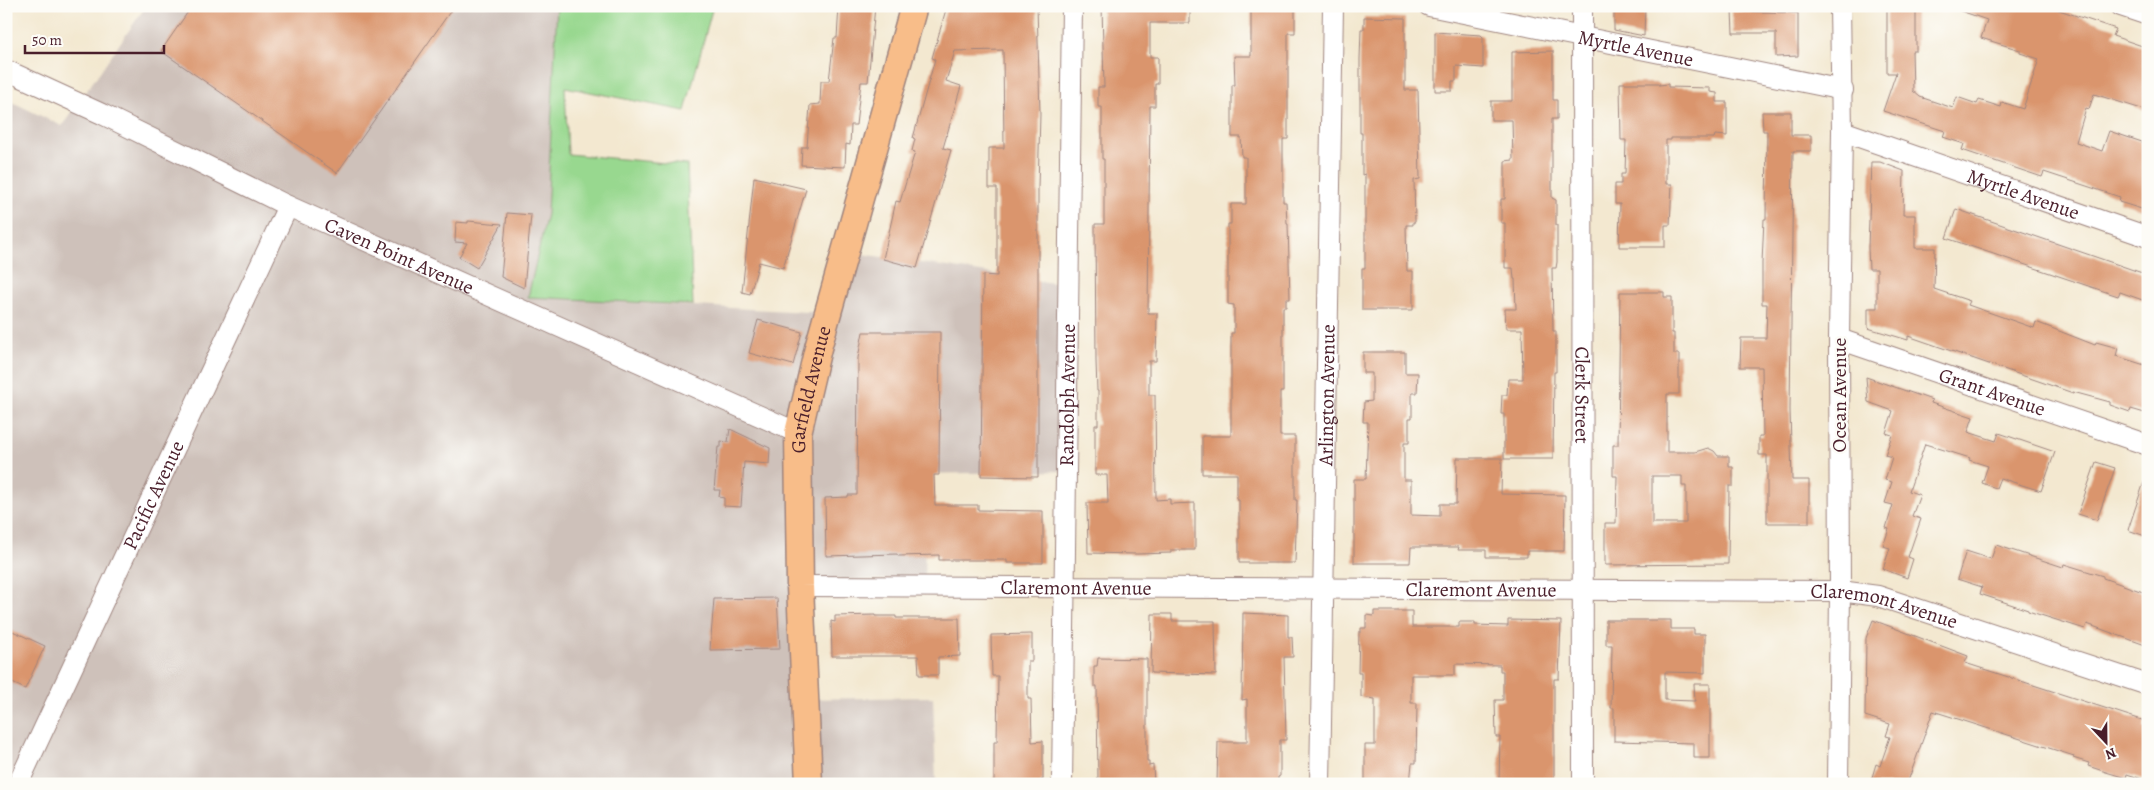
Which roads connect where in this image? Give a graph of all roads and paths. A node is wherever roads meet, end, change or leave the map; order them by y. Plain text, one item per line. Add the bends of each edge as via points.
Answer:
1 (914, 6) edge
2 (1072, 6) edge
3 (1333, 6) edge
4 (1429, 6) edge
5 (1582, 6) edge
6 (1840, 6) edge
7 (2121, 6) edge
8 (2148, 15) edge
9 (1582, 38) junction
10 (6, 70) edge
11 (1842, 90) junction
12 (1842, 131) junction
13 (288, 206) junction
14 (2148, 237) edge
15 (1839, 339) junction
16 (798, 433) junction
17 (2148, 445) edge
18 (800, 586) junction
19 (1323, 587) junction
20 (1063, 588) junction
21 (1584, 589) junction
22 (1840, 591) junction
23 (2148, 685) edge
24 (18, 784) edge
25 (809, 784) edge
26 (1062, 784) edge
27 (1320, 784) edge
28 (1583, 784) edge
29 (1838, 784) edge

1 - 16 main road, Garfield Avenue via 818,348
2 - 20 street, Randolph Avenue
3 - 19 street, Arlington Avenue
4 - 9 street, Myrtle Avenue
5 - 9 street, Clerk Street
6 - 11 street, Ocean Avenue
7 - 8 street
9 - 11 street, Myrtle Avenue
9 - 21 street, Clerk Street
10 - 13 street, Caven Point Avenue
11 - 12 street, Ocean Avenue
12 - 14 street, Myrtle Avenue
12 - 15 street, Ocean Avenue
13 - 16 street, Caven Point Avenue
13 - 24 street, Pacific Avenue
15 - 17 street, Grant Avenue
15 - 22 street, Ocean Avenue
16 - 18 main road, Garfield Avenue
18 - 20 street, Claremont Avenue
18 - 25 main road, Garfield Avenue
19 - 20 street, Claremont Avenue
19 - 21 street, Claremont Avenue
19 - 27 street, Arlington Avenue
20 - 26 street, Randolph Avenue
21 - 22 street, Claremont Avenue
21 - 28 street, Clerk Street
22 - 23 street, Claremont Avenue via 1878,596
22 - 29 street, Ocean Avenue

